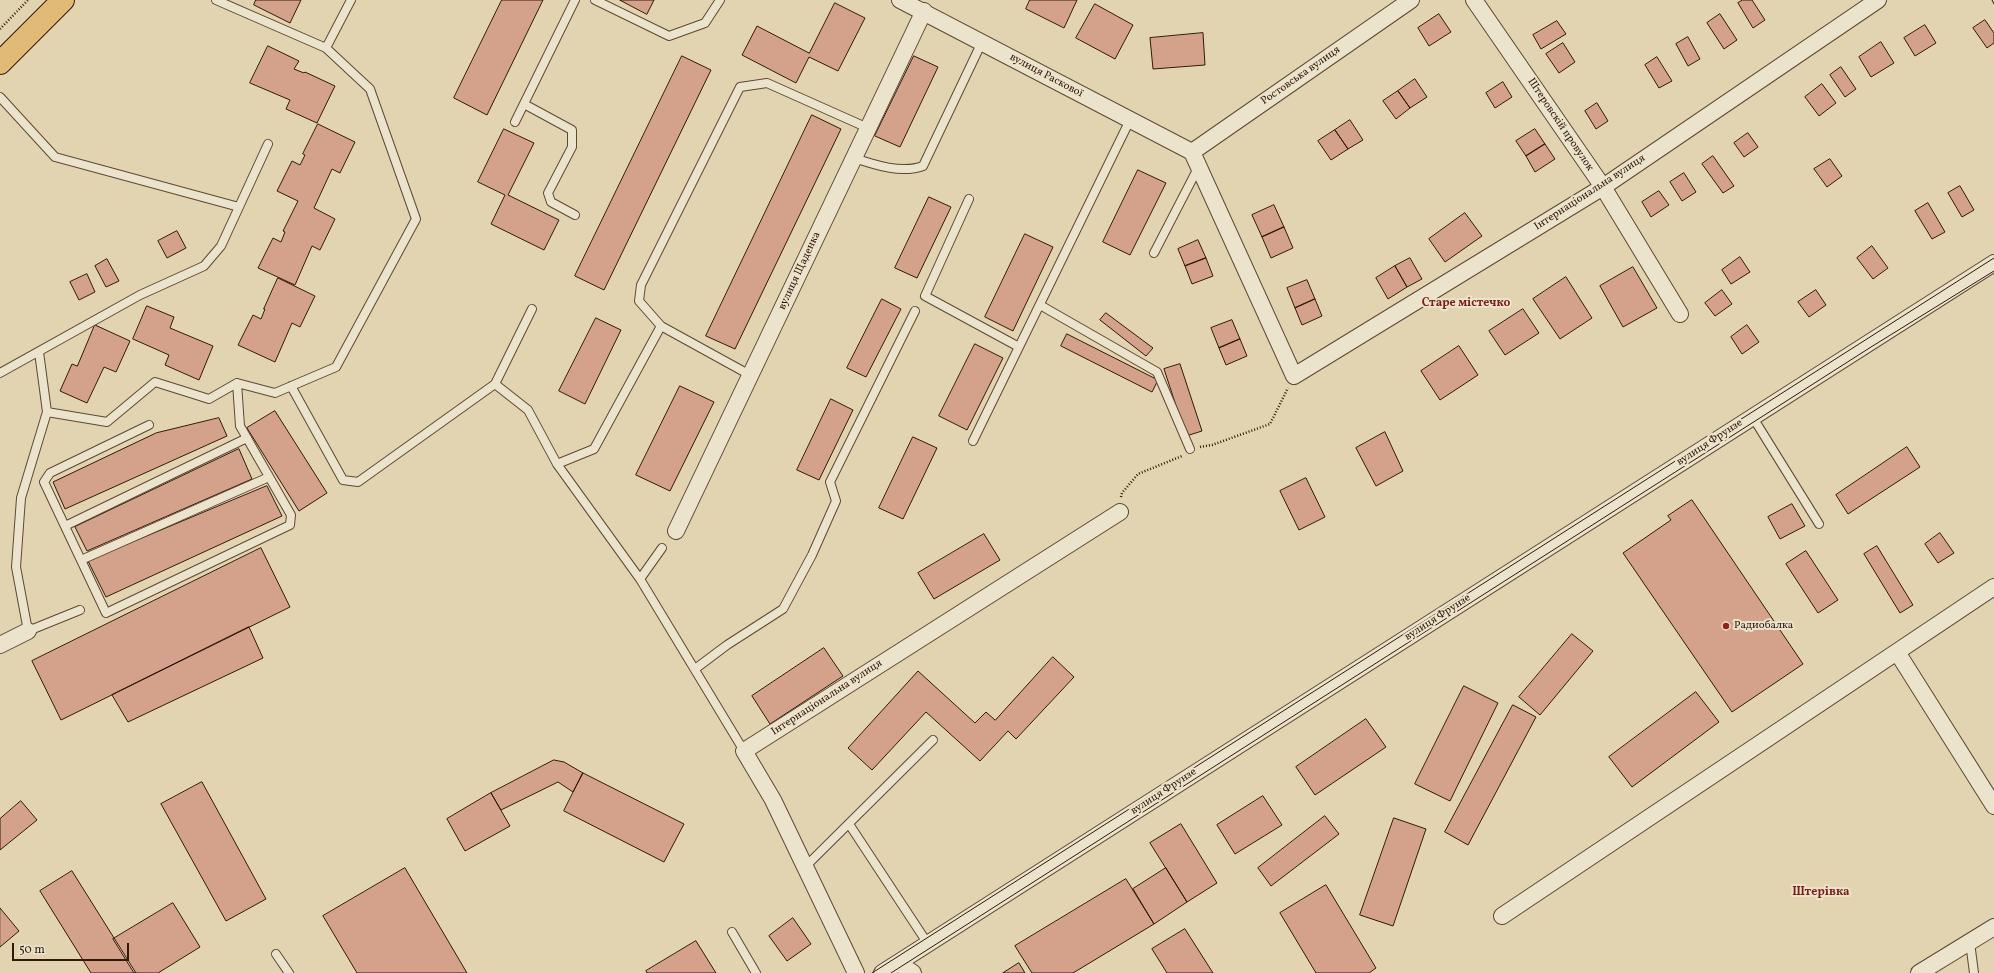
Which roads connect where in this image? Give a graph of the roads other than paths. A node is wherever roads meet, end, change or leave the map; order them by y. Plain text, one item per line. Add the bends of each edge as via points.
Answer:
1 (63, 0) edge
2 (216, 0) edge
3 (351, 0) edge
4 (575, 0) edge
5 (594, 0) edge
6 (720, 0) edge
7 (900, 0) edge
8 (1411, 0) edge
9 (1474, 0) edge
10 (1878, 0) edge
11 (924, 11) junction
12 (982, 42) junction
13 (326, 48) junction
14 (0, 63) edge
15 (0, 97) edge
16 (524, 104) junction
17 (1130, 120) junction
18 (515, 122) dead end
19 (868, 128) junction
20 (268, 144) dead end
21 (854, 158) junction
22 (1195, 160) junction
23 (1603, 187) junction
24 (969, 199) dead end
25 (239, 207) junction
26 (575, 215) dead end
27 (1154, 253) dead end
28 (1994, 263) edge
29 (1040, 305) junction
30 (532, 309) dead end
31 (915, 311) dead end
32 (1680, 314) dead end
33 (661, 326) junction
34 (1019, 347) junction
35 (39, 352) junction
36 (0, 373) edge
37 (750, 375) junction
38 (237, 383) junction
39 (495, 384) junction
40 (291, 386) junction
41 (47, 412) junction
42 (1752, 416) junction
43 (149, 425) dead end
44 (247, 438) junction
45 (973, 441) dead end
46 (1190, 449) road end
47 (557, 464) junction
48 (269, 476) junction
49 (1120, 512) road end
50 (1819, 524) dead end
51 (65, 526) junction
52 (676, 531) dead end
53 (662, 548) dead end
54 (81, 560) junction
55 (640, 579) junction
56 (1994, 588) edge
57 (80, 610) dead end
58 (28, 631) junction
59 (0, 645) edge
60 (1897, 652) junction
61 (695, 669) junction
62 (933, 740) dead end
63 (744, 751) junction
64 (1994, 806) edge
65 (849, 824) junction
66 (805, 867) junction
67 (1502, 916) dead end
68 (1994, 927) edge
69 (732, 932) dead end
70 (1970, 942) junction
71 (928, 944) junction
72 (276, 954) dead end
73 (898, 963) junction
74 (289, 973) edge
75 (756, 973) edge
76 (856, 973) edge
77 (882, 973) edge
78 (912, 973) edge
79 (1919, 973) edge
80 (1974, 973) edge

1 - 14 main road
2 - 13 lane
3 - 13 lane
4 - 16 lane
5 - 6 lane via 669,36 705,23
7 - 11 street, вулиця Раскової
8 - 22 street, Ростовська вулиця
9 - 23 street, Штеровскій провулок
10 - 23 street, Інтернаціональна вулиця
11 - 12 street, вулиця Раскової
11 - 19 street, вулиця Щаденка
12 - 17 street, вулиця Раскової
12 - 21 lane via 922,166 912,170 873,164
13 - 40 lane via 370,89 416,219 336,367
15 - 25 lane via 55,157
16 - 18 lane
16 - 26 lane via 572,130 572,147 548,194 551,202
17 - 22 street, вулиця Раскової
17 - 29 lane
19 - 21 street, вулиця Щаденка
19 - 33 lane via 767,83 740,87 641,285 639,301
20 - 25 lane
21 - 37 street, вулиця Щаденка
22 - 23 street, Інтернаціональна вулиця via 1294,376
22 - 27 lane
23 - 32 street, Штеровскій провулок
24 - 34 lane via 925,296
25 - 35 lane via 222,246 204,266 140,295
28 - 42 street, вулиця Фрунзе
29 - 34 lane
29 - 46 lane via 1157,372
30 - 39 lane
31 - 61 lane via 830,482 836,501 812,555 783,609
33 - 37 lane
33 - 47 lane via 594,449
34 - 45 lane
35 - 36 lane
35 - 41 lane
37 - 52 street, вулиця Щаденка
38 - 40 lane via 275,393
38 - 41 lane via 209,399 155,382 107,422
38 - 44 lane via 240,426
39 - 40 lane via 358,482 343,480
39 - 47 lane via 528,410
41 - 58 lane via 21,498 16,567
42 - 50 lane
42 - 71 street, вулиця Фрунзе
43 - 51 lane via 50,473 44,482
44 - 48 lane
44 - 51 lane
47 - 55 lane
48 - 54 lane
48 - 54 lane via 291,514 290,525 106,613
49 - 63 street, Інтернаціональна вулиця
51 - 54 lane
53 - 55 lane
55 - 61 lane
56 - 60 street
57 - 58 lane
58 - 59 street
60 - 64 street
60 - 67 street
61 - 63 lane
62 - 65 lane
63 - 66 street via 773,800
65 - 66 lane
65 - 71 lane
66 - 76 street
68 - 70 street
69 - 75 lane
70 - 79 street
70 - 80 lane
71 - 73 street, вулиця Фрунзе
72 - 74 lane
73 - 77 street, вулиця Фрунзе
73 - 78 street

